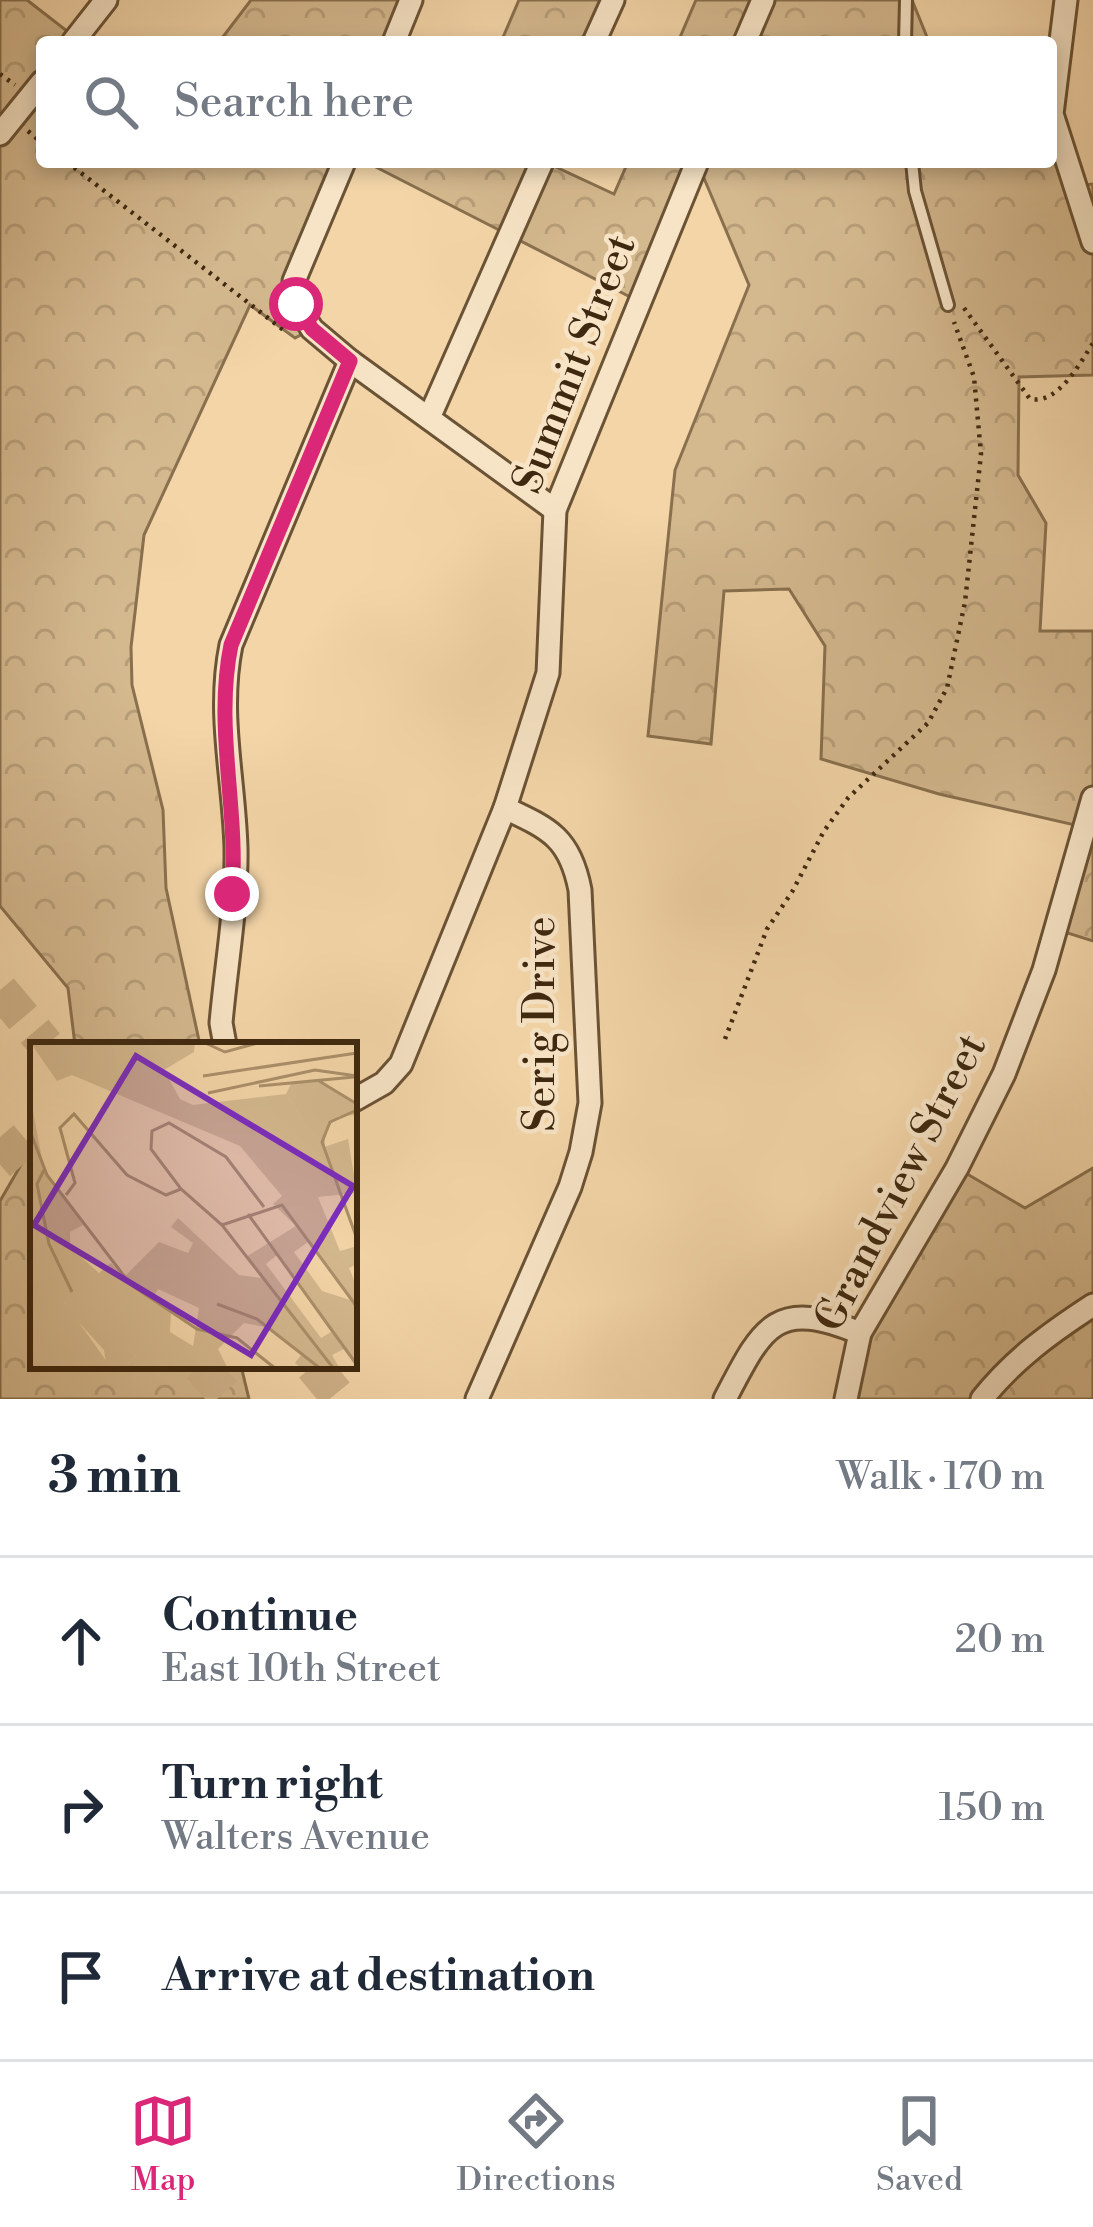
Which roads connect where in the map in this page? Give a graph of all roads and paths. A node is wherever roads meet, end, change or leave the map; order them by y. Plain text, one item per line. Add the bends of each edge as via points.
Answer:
1 (106, 0) edge
2 (411, 0) edge
3 (613, 0) edge
4 (763, 0) edge
5 (906, 0) edge
6 (1066, 0) edge
7 (78, 36) edge
8 (396, 36) edge
9 (597, 36) edge
10 (748, 36) edge
11 (904, 36) edge
12 (1057, 73) edge
13 (36, 89) edge
14 (1057, 130) edge
15 (0, 134) edge
16 (75, 168) edge
17 (341, 168) edge
18 (539, 168) edge
19 (695, 168) edge
20 (913, 168) edge
21 (1093, 242) edge
22 (943, 288) junction
23 (948, 305) joint
24 (312, 329) junction
25 (1093, 343) edge
26 (350, 361) junction
27 (429, 418) junction
28 (556, 510) junction
29 (1093, 798) edge
30 (505, 808) junction
31 (725, 1039) dead end
32 (224, 1042) edge
33 (357, 1098) edge
34 (1093, 1305) edge
35 (860, 1333) junction
36 (477, 1399) edge
37 (725, 1399) edge
38 (846, 1399) edge
39 (982, 1399) edge

1 - 7 street
2 - 8 street
3 - 9 street
4 - 10 street
5 - 11 lane
6 - 12 street
13 - 15 street
14 - 21 street
16 - 24 path via 295,338
17 - 24 street via 294,281 296,304
18 - 27 street
19 - 28 street, Summit Street
20 - 22 lane
22 - 23 lane
22 - 25 path via 973,316 1030,399 1053,395
23 - 31 path via 974,377 981,454 947,688 928,723 824,831 767,928
24 - 26 street
26 - 27 street
26 - 32 street via 231,645 223,682 236,850
27 - 28 street
28 - 30 street, Summit Street via 548,673
29 - 35 street, Grandview Street via 1044,970 1004,1073
30 - 33 street, Summit Street via 401,1064
30 - 36 street, Serig Drive via 544,827 574,860 590,1102 570,1187
34 - 39 street via 1033,1344
35 - 37 street via 802,1316 776,1324 755,1342
35 - 38 street, Grandview Street

